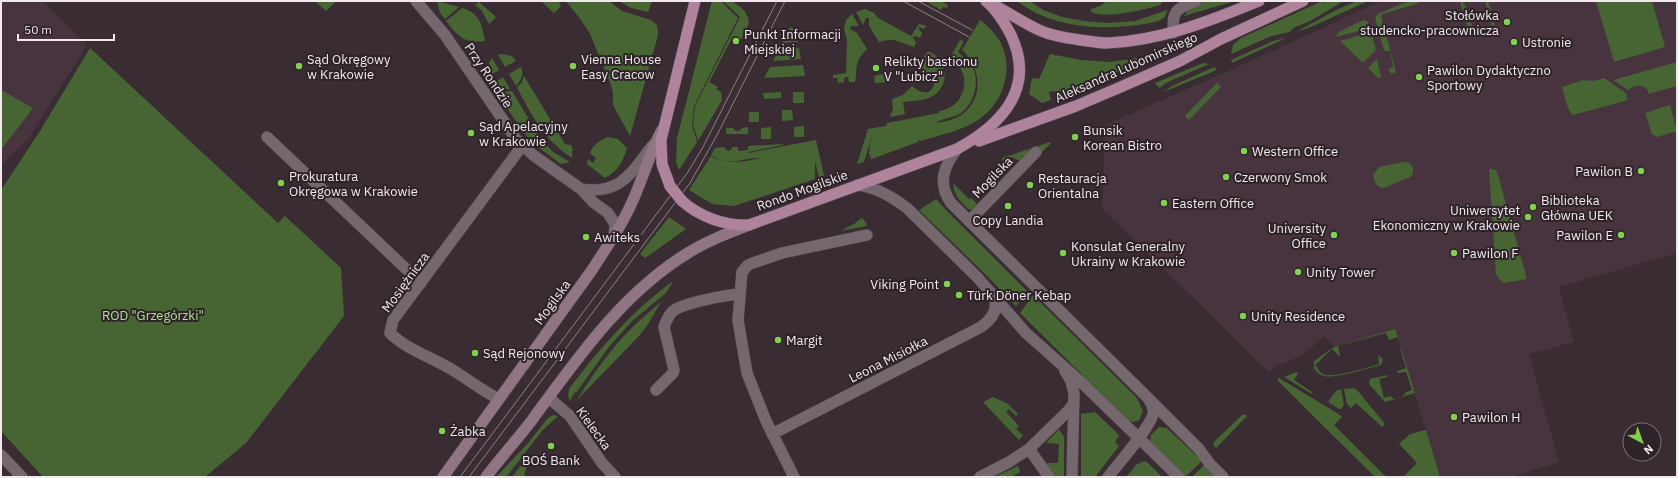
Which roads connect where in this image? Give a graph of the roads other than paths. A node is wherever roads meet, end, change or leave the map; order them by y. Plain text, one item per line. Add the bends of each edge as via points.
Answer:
1 (416, 1) edge
2 (695, 1) edge
3 (1196, 1) edge
4 (1259, 1) edge
5 (1303, 1) edge
6 (987, 2) edge
7 (1178, 4) edge
8 (1173, 33) junction
9 (662, 130) junction
10 (267, 137) dead end
11 (655, 143) junction
12 (522, 146) junction
13 (957, 149) junction
14 (1036, 152) dead end
15 (857, 185) junction
16 (581, 189) junction
17 (969, 221) junction
18 (749, 224) junction
19 (867, 235) dead end
20 (614, 237) junction
21 (421, 283) junction
22 (740, 294) junction
23 (992, 294) junction
24 (1059, 362) junction
25 (656, 390) dead end
26 (1145, 395) junction
27 (549, 398) junction
28 (499, 399) junction
29 (1074, 403) junction
30 (772, 434) junction
31 (1139, 438) junction
32 (1029, 449) junction
33 (1, 455) edge
34 (22, 477) edge
35 (443, 477) edge
36 (486, 477) edge
37 (615, 477) edge
38 (794, 477) edge
39 (980, 477) edge
40 (1049, 477) edge
41 (1072, 477) edge
42 (1108, 477) edge
43 (1179, 477) edge
44 (1223, 477) edge

1 - 12 street, Przy Rondzie via 442,30 506,127
2 - 9 main road, Rondo Mogilskie
3 - 7 street, Aleksandra Lubomirskiego
4 - 8 main road, Aleksandra Lubomirskiego
5 - 13 main road, Aleksandra Lubomirskiego via 1123,86 1076,106
6 - 8 main road, Aleksandra Lubomirskiego via 1039,30 1064,38 1106,43
6 - 13 main road, Rondo Mogilskie via 1004,23 1014,44 1019,67 1018,82 1010,104 996,123 979,137
7 - 8 street, Aleksandra Lubomirskiego via 1173,16
9 - 11 main road, Mogilska
9 - 18 main road, Rondo Mogilskie, bridge via 661,158 665,175 682,201 696,212 710,218 726,223
10 - 21 street
11 - 16 street via 618,185 597,191
11 - 20 main road, Mogilska via 636,193
12 - 16 street, Przy Rondzie
12 - 21 street, Mosiężnicza
13 - 15 main road, Rondo Mogilskie
13 - 17 street via 944,171 943,183 951,203
14 - 17 street, Mogilska
15 - 18 main road, Rondo Mogilskie
15 - 23 street via 887,195 901,204
16 - 20 street, Przy Rondzie via 612,218 615,224
17 - 26 street
18 - 27 main road via 688,252 648,282 615,314
19 - 22 street via 782,253 748,265 742,272
20 - 28 main road, Mogilska
21 - 28 street, Mosiężnicza via 393,320 390,332 396,339
22 - 25 street via 722,296 672,312 664,327 674,370
22 - 30 street via 738,320 745,365
23 - 24 street via 1026,333
23 - 30 street, Leona Misiołka via 996,300 995,311 981,327
24 - 29 street via 1071,381
24 - 31 street
26 - 31 street via 1153,406 1153,413
26 - 44 street
27 - 36 main road
27 - 37 street, Kielecka via 569,415 602,463
28 - 35 main road, Mogilska
29 - 32 street
29 - 41 street
30 - 38 street
31 - 42 street
31 - 43 street
32 - 39 street
32 - 40 street
33 - 34 street

